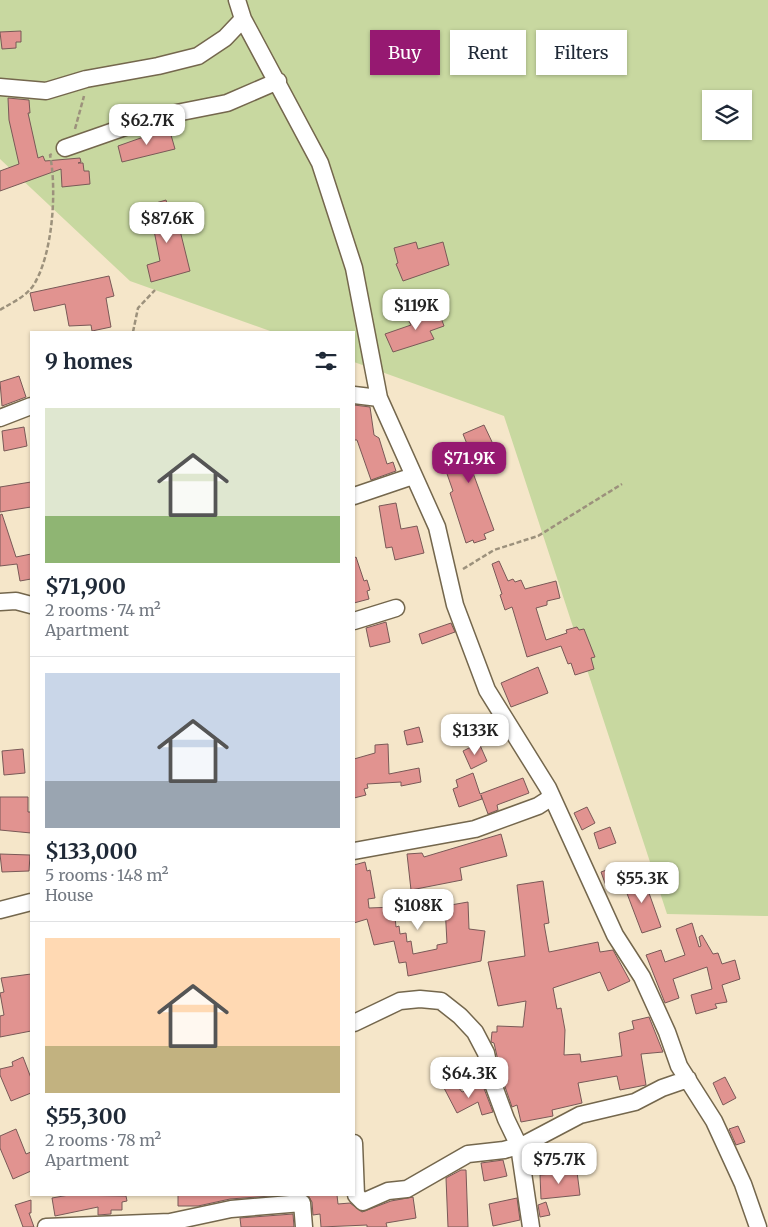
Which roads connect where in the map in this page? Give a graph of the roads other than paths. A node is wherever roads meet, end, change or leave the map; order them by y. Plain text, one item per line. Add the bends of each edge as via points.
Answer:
1 (237, 0) edge
2 (243, 19) junction
3 (278, 81) junction
4 (0, 87) edge
5 (65, 148) road end
6 (355, 396) edge
7 (379, 398) junction
8 (30, 406) edge
9 (0, 418) edge
10 (413, 476) junction
11 (355, 496) edge
12 (0, 602) edge
13 (30, 605) edge
14 (396, 608) dead end
15 (355, 621) edge
16 (552, 797) junction
17 (355, 851) edge
18 (30, 902) edge
19 (0, 910) edge
20 (355, 1023) edge
21 (688, 1079) junction
22 (519, 1146) junction
23 (355, 1169) edge
24 (170, 1224) edge
25 (46, 1227) edge
26 (304, 1227) edge
27 (531, 1227) edge
28 (758, 1227) edge

1 - 2 street
2 - 3 street
2 - 4 street via 225,38 198,56 86,79 46,91
3 - 5 street via 227,102 150,118
3 - 7 street via 320,163 333,199 354,268
6 - 7 street
7 - 10 street
8 - 9 street
10 - 11 street
10 - 16 street via 437,527 455,605 487,690
12 - 13 street
14 - 15 street
16 - 17 street via 538,806 475,829
16 - 21 street via 616,935 642,977 679,1066
18 - 19 street
20 - 22 street via 400,1002 420,999 441,1001 475,1032 486,1053 492,1081
21 - 22 street via 636,1102 580,1115
21 - 28 street via 714,1121 743,1184
22 - 23 street via 468,1154 407,1189 388,1191 363,1202 356,1195
22 - 27 street
24 - 25 street
24 - 26 street via 230,1209 302,1203

